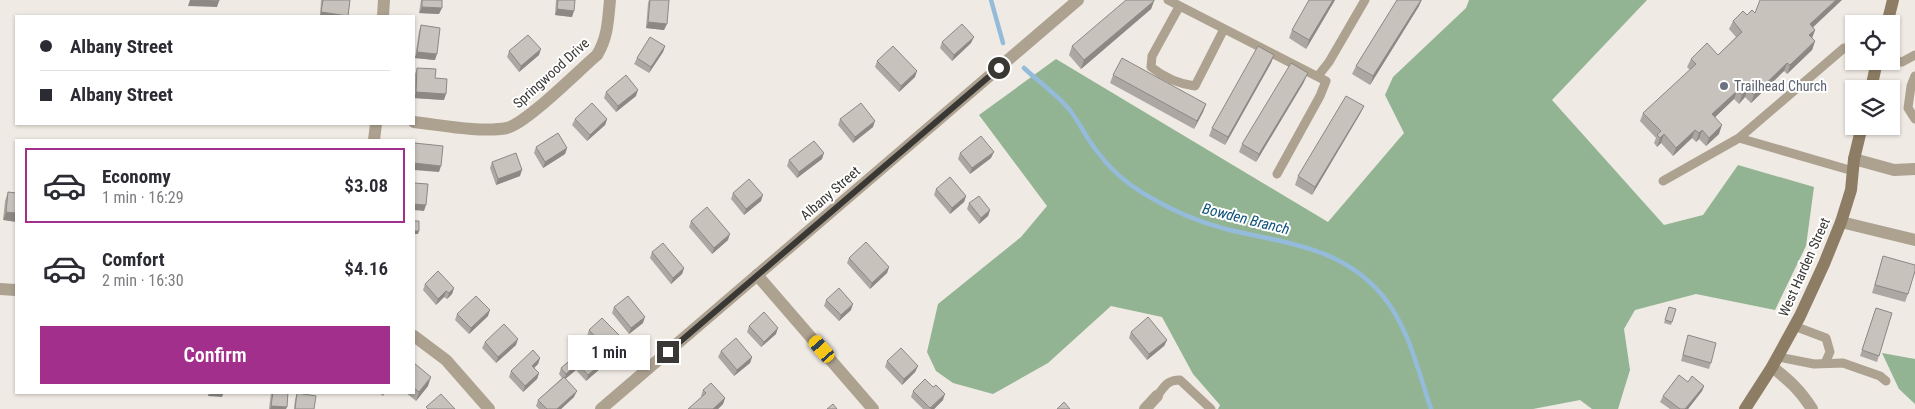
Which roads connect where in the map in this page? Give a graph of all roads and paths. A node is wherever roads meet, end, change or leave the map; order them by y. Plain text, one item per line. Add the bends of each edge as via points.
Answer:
1 (384, 0) edge
2 (610, 0) edge
3 (1078, 0) edge
4 (1168, 0) edge
5 (1365, 0) edge
6 (1893, 0) edge
7 (1179, 7) junction
8 (383, 15) edge
9 (1889, 15) edge
10 (1224, 29) junction
11 (1844, 48) dead end
12 (1915, 55) edge
13 (1900, 62) edge
14 (1318, 76) junction
15 (1915, 76) edge
16 (1915, 119) edge
17 (415, 122) edge
18 (376, 125) edge
19 (1860, 135) edge
20 (1740, 138) junction
21 (374, 139) edge
22 (1853, 165) junction
23 (1915, 169) edge
24 (1277, 174) dead end
25 (1663, 181) dead end
26 (1842, 222) junction
27 (1915, 240) edge
28 (757, 275) junction
29 (0, 289) edge
30 (15, 290) edge
31 (1794, 326) junction
32 (415, 337) edge
33 (1775, 362) junction
34 (1825, 363) junction
35 (1886, 381) dead end
36 (1157, 396) joint
37 (489, 409) edge
38 (601, 409) edge
39 (873, 409) edge
40 (1145, 409) edge
41 (1211, 409) edge
42 (1745, 409) edge
43 (1812, 409) edge

1 - 8 street
2 - 17 street, Springwood Drive via 607,32 597,55 526,118 508,128 486,130
3 - 28 street, Albany Street
4 - 7 lane
5 - 14 lane via 1330,62
6 - 9 main road
7 - 10 lane
7 - 10 lane via 1152,56 1151,67 1163,76 1195,86
10 - 14 lane
11 - 20 lane
12 - 13 lane
14 - 24 lane via 1326,81 1324,89
15 - 16 lane via 1908,108
18 - 21 street
19 - 22 main road, West Harden Street
20 - 22 lane
20 - 25 lane
22 - 23 street
22 - 26 main road, West Harden Street via 1851,190
26 - 27 street
26 - 31 main road, West Harden Street
28 - 38 street, Albany Street
28 - 39 street
29 - 30 street
31 - 33 main road, West Harden Street
31 - 34 lane via 1826,338 1830,352
32 - 37 street via 446,360
33 - 34 lane
33 - 42 main road, West Harden Street
33 - 43 street
34 - 35 lane via 1843,363
36 - 40 street
36 - 41 lane via 1172,380 1180,380

